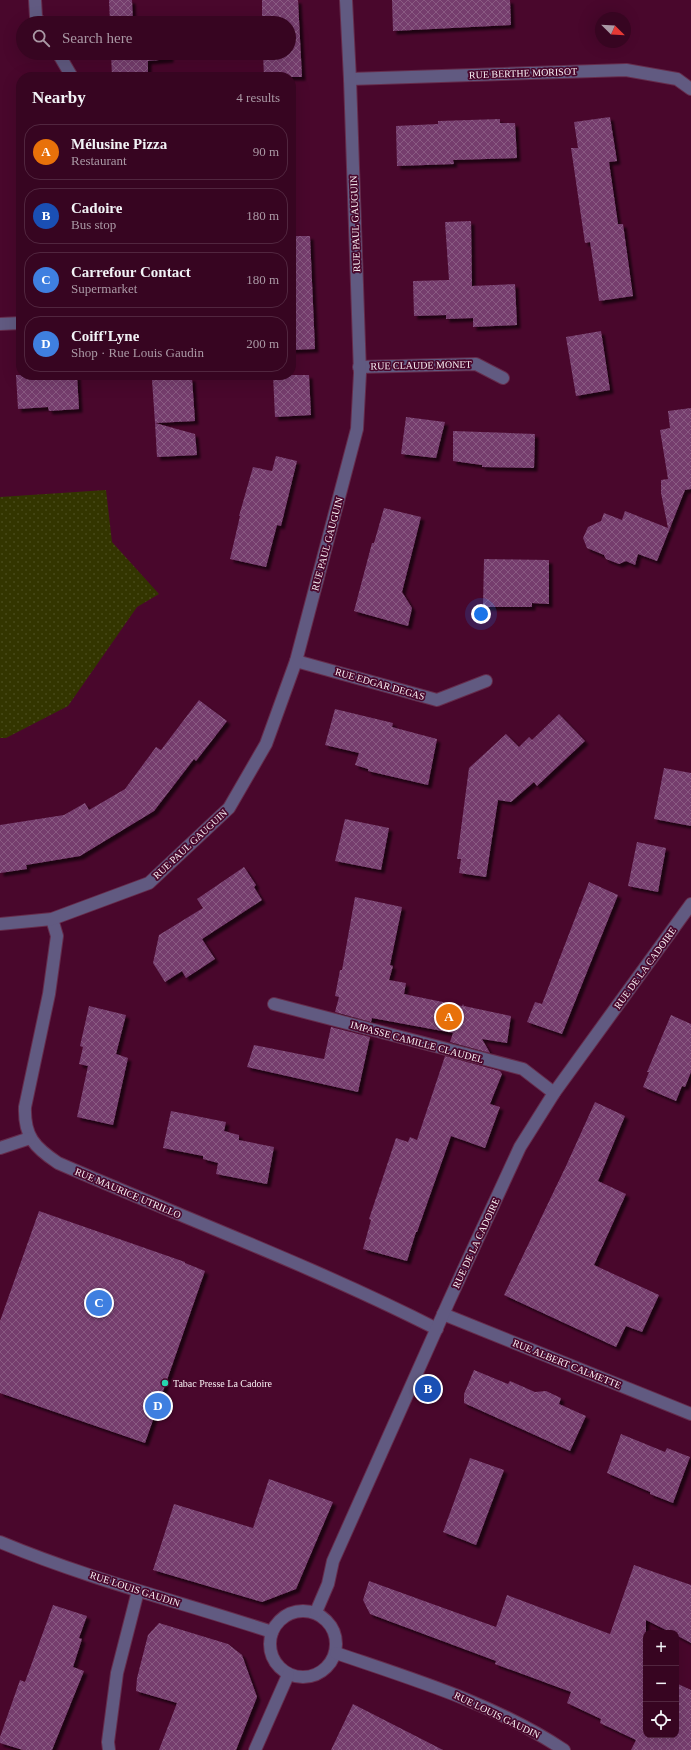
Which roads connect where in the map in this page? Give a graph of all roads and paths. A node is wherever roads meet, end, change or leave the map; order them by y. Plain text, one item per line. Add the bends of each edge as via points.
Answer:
1 (35, 0) edge
2 (346, 0) edge
3 (36, 16) edge
4 (62, 60) edge
5 (69, 72) edge
6 (350, 79) junction
7 (691, 89) edge
8 (16, 323) edge
9 (0, 324) edge
10 (359, 367) junction
11 (504, 378) dead end
12 (296, 661) junction
13 (486, 681) dead end
14 (691, 904) edge
15 (52, 919) junction
16 (0, 924) edge
17 (274, 1004) dead end
18 (554, 1093) junction
19 (30, 1138) junction
20 (0, 1148) edge
21 (443, 1314) junction
22 (437, 1329) junction
23 (691, 1414) edge
24 (0, 1542) edge
25 (138, 1591) junction
26 (316, 1612) junction
27 (272, 1632) junction
28 (336, 1654) junction
29 (288, 1675) junction
30 (109, 1750) edge
31 (255, 1750) edge
32 (564, 1750) edge

1 - 3 street
2 - 6 street, RUE PAUL GAUGUIN
4 - 5 street
6 - 7 street, RUE BERTHE MORISOT via 626,70 677,80
6 - 10 street, RUE PAUL GAUGUIN
8 - 9 street
10 - 11 street, RUE CLAUDE MONET via 476,364
10 - 12 street, RUE PAUL GAUGUIN via 357,429
12 - 13 street, RUE EDGAR DEGAS via 437,700
12 - 15 street, RUE PAUL GAUGUIN via 266,744 229,808 148,883
14 - 18 street, RUE DE LA CADOIRE
15 - 16 street, RUE PAUL GAUGUIN
15 - 19 street, RUE MAURICE UTRILLO via 57,936 50,987 25,1107 25,1122
17 - 18 street, IMPASSE CAMILLE CLAUDEL via 523,1070
18 - 21 street, RUE DE LA CADOIRE via 520,1147
19 - 20 street
19 - 22 street, RUE MAURICE UTRILLO via 40,1152 58,1163 404,1312
21 - 22 street, RUE DE LA CADOIRE
21 - 23 street, RUE ALBERT CALMETTE
22 - 26 street, RUE DE LA CADOIRE via 333,1561 328,1584
24 - 25 street, RUE LOUIS GAUDIN
25 - 27 street, RUE LOUIS GAUDIN
25 - 30 street via 117,1673
26 - 27 street via 298,1611 282,1618
26 - 28 street via 329,1622 337,1637
27 - 29 street via 272,1654 276,1664
28 - 29 street via 326,1670 308,1678
28 - 32 street, RUE LOUIS GAUDIN via 464,1698
29 - 31 street

